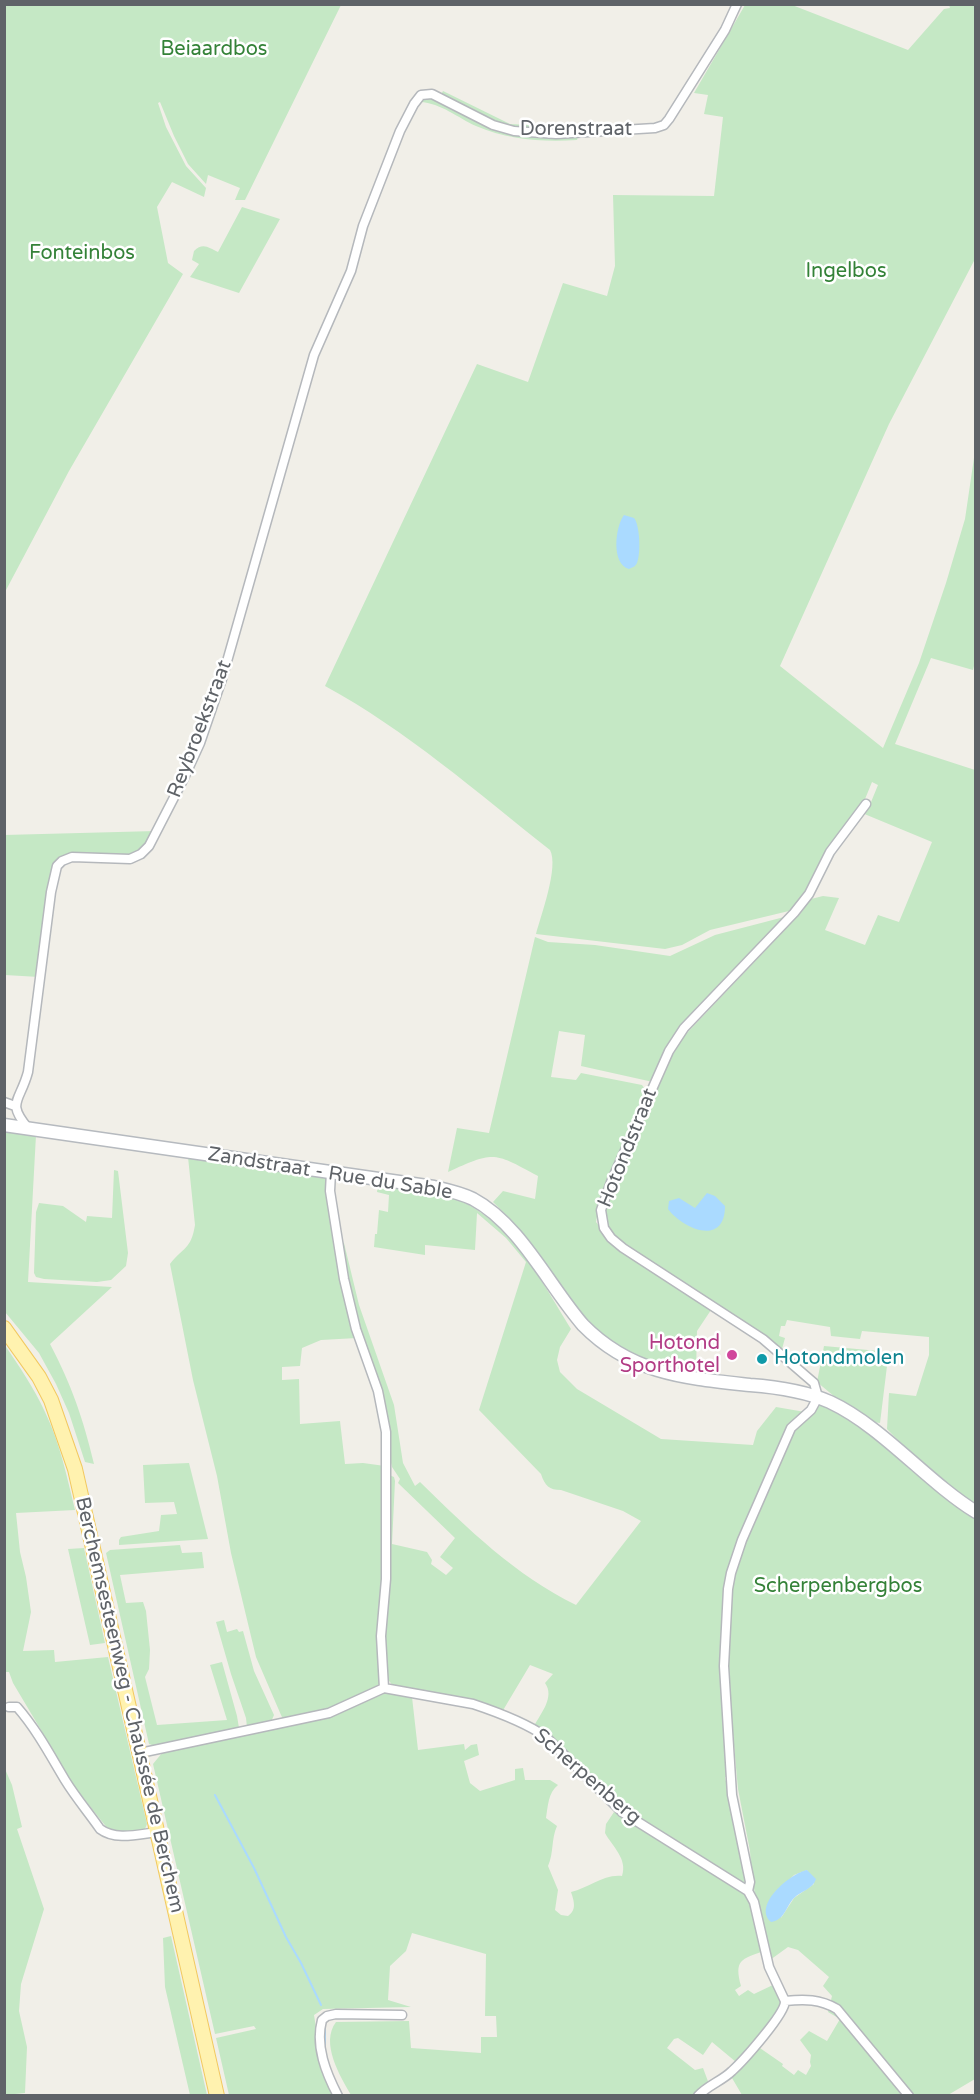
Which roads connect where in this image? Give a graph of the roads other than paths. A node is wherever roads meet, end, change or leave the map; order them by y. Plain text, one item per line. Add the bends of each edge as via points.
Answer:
1 (737, 4) edge
2 (356, 256) joint
3 (866, 804) dead end
4 (4, 1102) edge
5 (15, 1106) junction
6 (4, 1125) edge
7 (28, 1128) junction
8 (331, 1172) junction
9 (4, 1328) edge
10 (816, 1401) junction
11 (975, 1512) edge
12 (384, 1688) junction
13 (9, 1707) dead end
14 (140, 1753) junction
15 (158, 1832) junction
16 (748, 1891) junction
17 (785, 2001) junction
18 (402, 2015) dead end
19 (217, 2096) edge
20 (338, 2096) edge
21 (698, 2096) edge
22 (909, 2096) edge

1 - 2 street, Dorenstraat via 669,119 655,128 556,134 514,131 437,95 421,95 400,131 368,212
2 - 5 street, Reybroekstraat via 314,355 222,679 173,802 141,854 130,859 72,857 57,866 26,1084
3 - 10 street, Hotondstraat via 830,852 809,894 794,913 684,1028 669,1051 601,1210 610,1238 763,1339 813,1383
4 - 5 street
5 - 7 street
6 - 7 main road, Zandstraat - Rue du Sable
7 - 8 main road, Zandstraat - Rue du Sable
8 - 10 main road, Zandstraat - Rue du Sable via 434,1187 487,1208 525,1247 595,1338 635,1363 686,1377 777,1387
8 - 12 street via 330,1191 344,1279 356,1329 378,1391 386,1432 386,1580 381,1636
9 - 14 main road, Berchemsesteenweg - Chaussée de Berchem via 51,1400 72,1460
10 - 11 main road, Zandstraat - Rue du Sable via 849,1413
10 - 16 street via 791,1428 742,1540 728,1589 724,1666 732,1795 750,1882
12 - 14 street via 329,1713
12 - 16 street, Scherpenberg via 473,1704 537,1731 622,1812
13 - 15 street via 17,1707 31,1723 100,1829 118,1836
14 - 15 main road, Berchemsesteenweg - Chaussée de Berchem
15 - 19 main road, Berchemsesteenweg - Chaussée de Berchem
16 - 17 street via 770,1967
17 - 21 street via 778,2018 731,2072
17 - 22 street via 810,1999 837,2009
18 - 20 street via 336,2014 322,2020 323,2063

